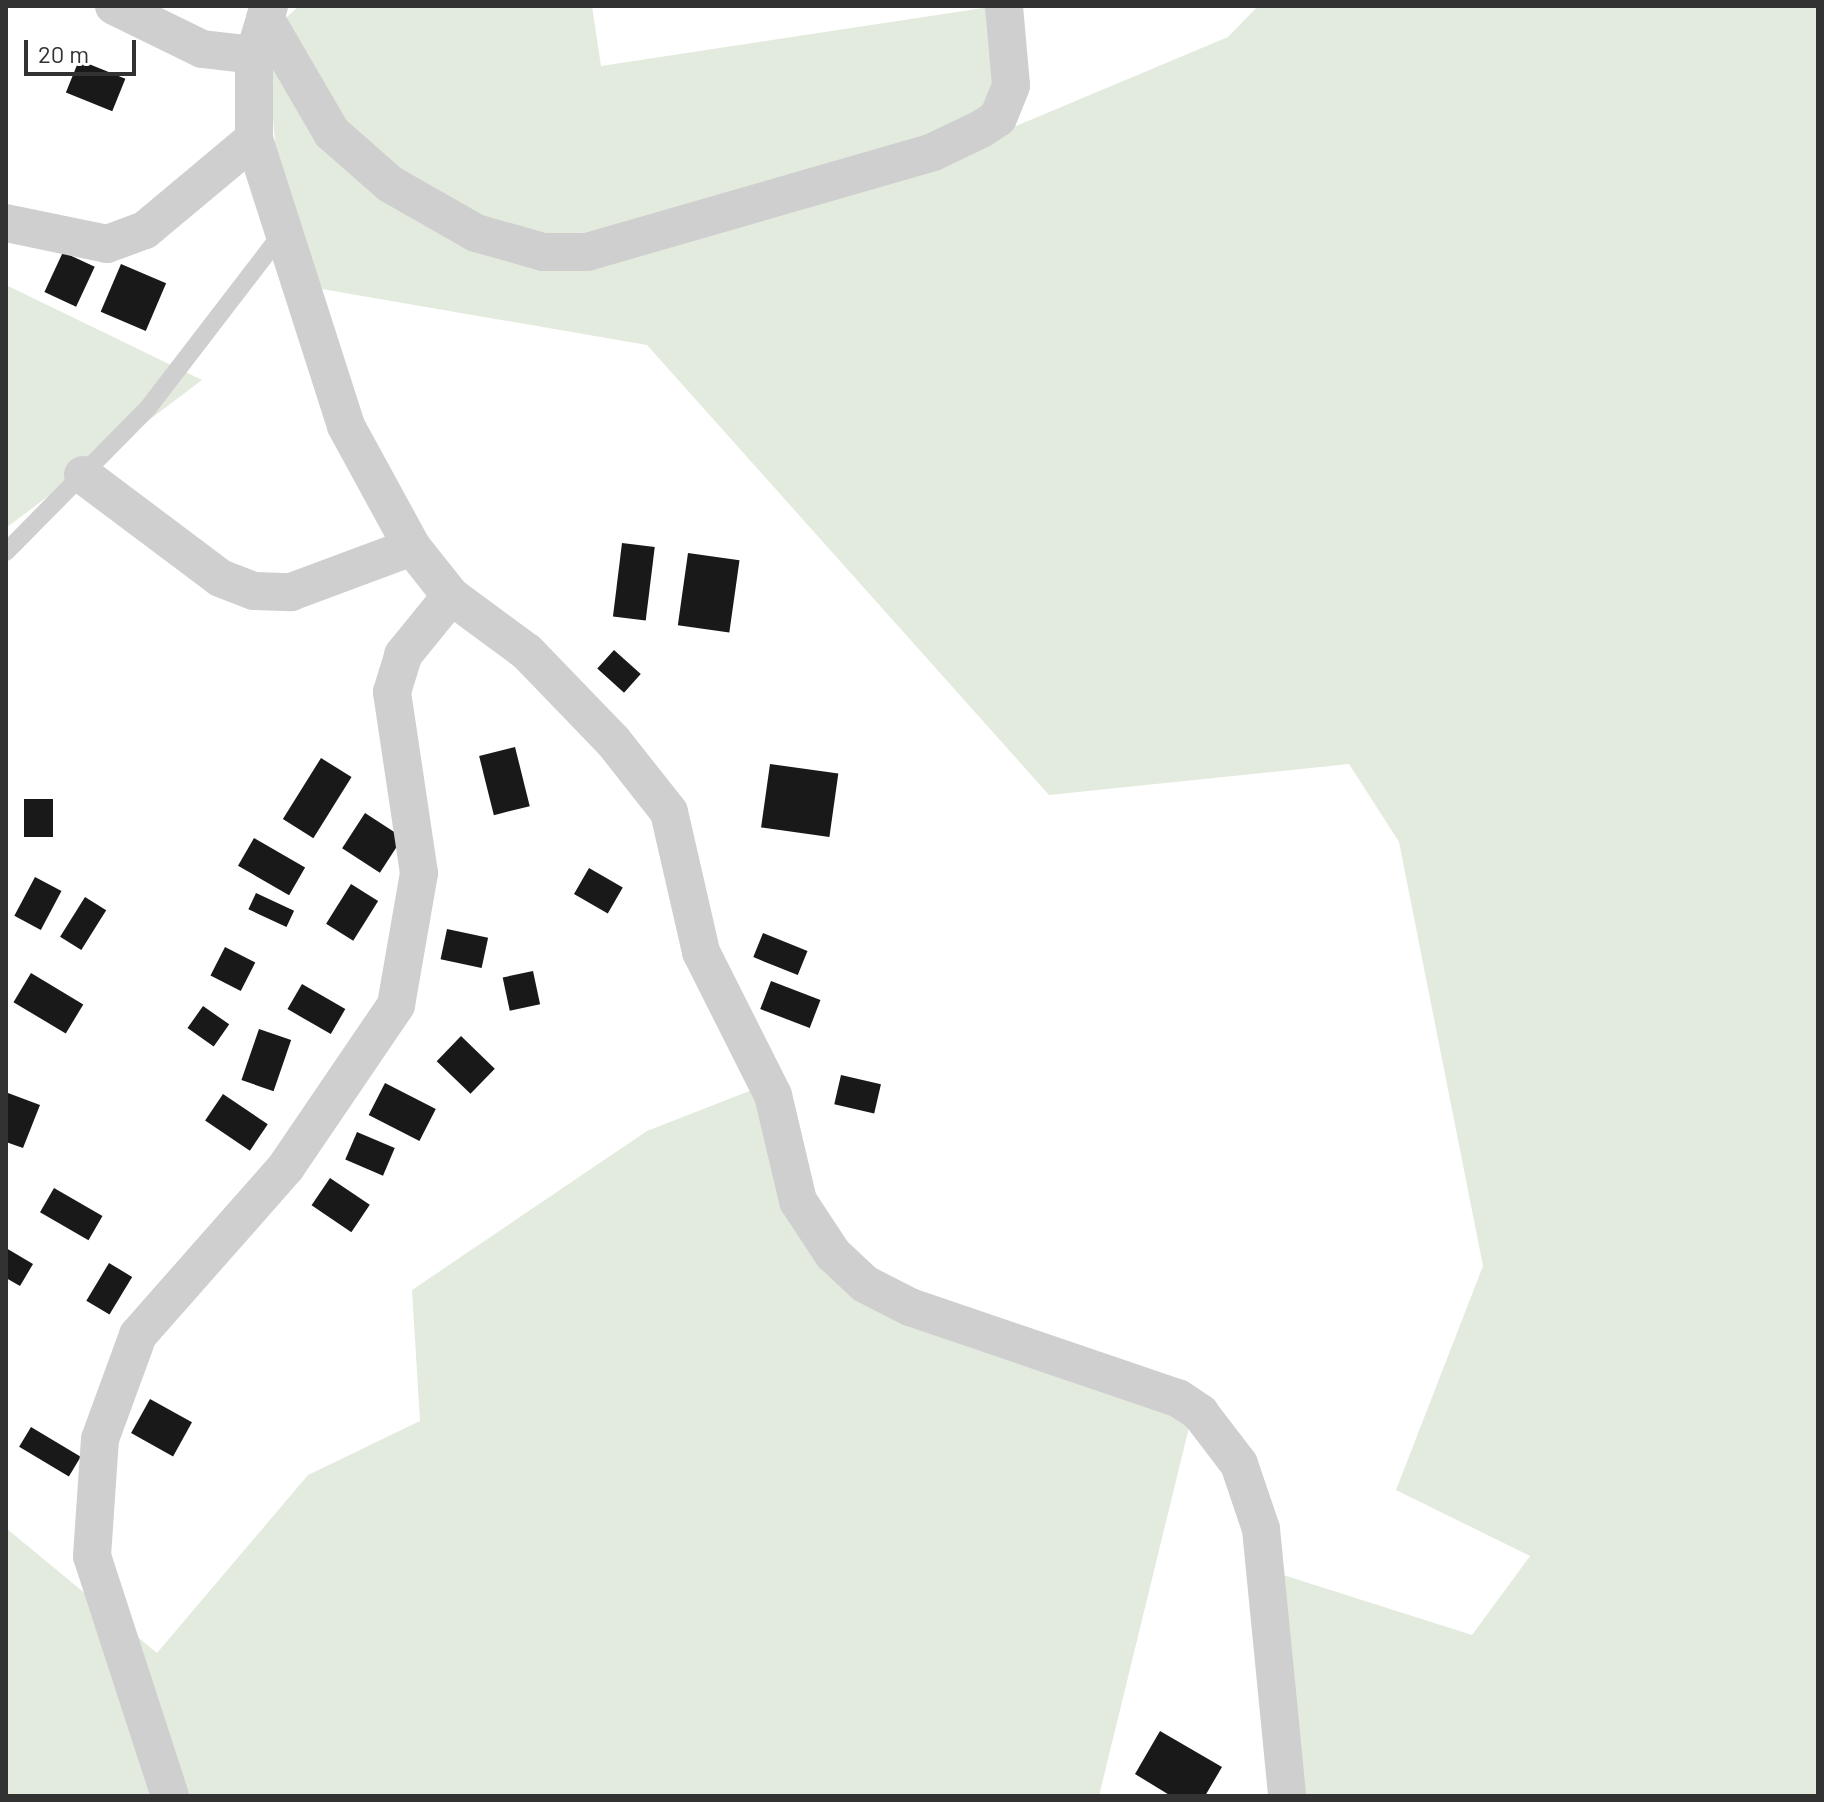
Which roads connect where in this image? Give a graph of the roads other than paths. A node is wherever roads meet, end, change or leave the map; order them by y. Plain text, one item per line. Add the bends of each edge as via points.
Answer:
1 (114, 6) edge
2 (1004, 6) edge
3 (267, 12) edge
4 (254, 55) junction
5 (254, 139) junction
6 (6, 223) edge
7 (284, 230) junction
8 (83, 475) junction
9 (412, 547) junction
10 (6, 552) edge
11 (451, 596) junction
12 (170, 1796) edge
13 (1287, 1796) edge

1 - 4 street via 202,49
2 - 3 street via 1011,85 998,118 981,129 933,152 587,252 543,252 476,233 390,184 332,133
3 - 4 street
4 - 5 street
5 - 6 street via 145,230 107,244
5 - 7 street
7 - 8 lane via 148,408
7 - 9 street via 346,426
8 - 9 street via 220,578 254,591 291,592
8 - 10 lane
9 - 11 street
11 - 12 street via 403,655 392,692 419,873 396,1005 286,1167 138,1335 100,1439 92,1556
11 - 13 street via 527,652 669,812 701,952 773,1095 798,1201 833,1254 865,1284 910,1307 1178,1398 1200,1413 1239,1464 1261,1529

